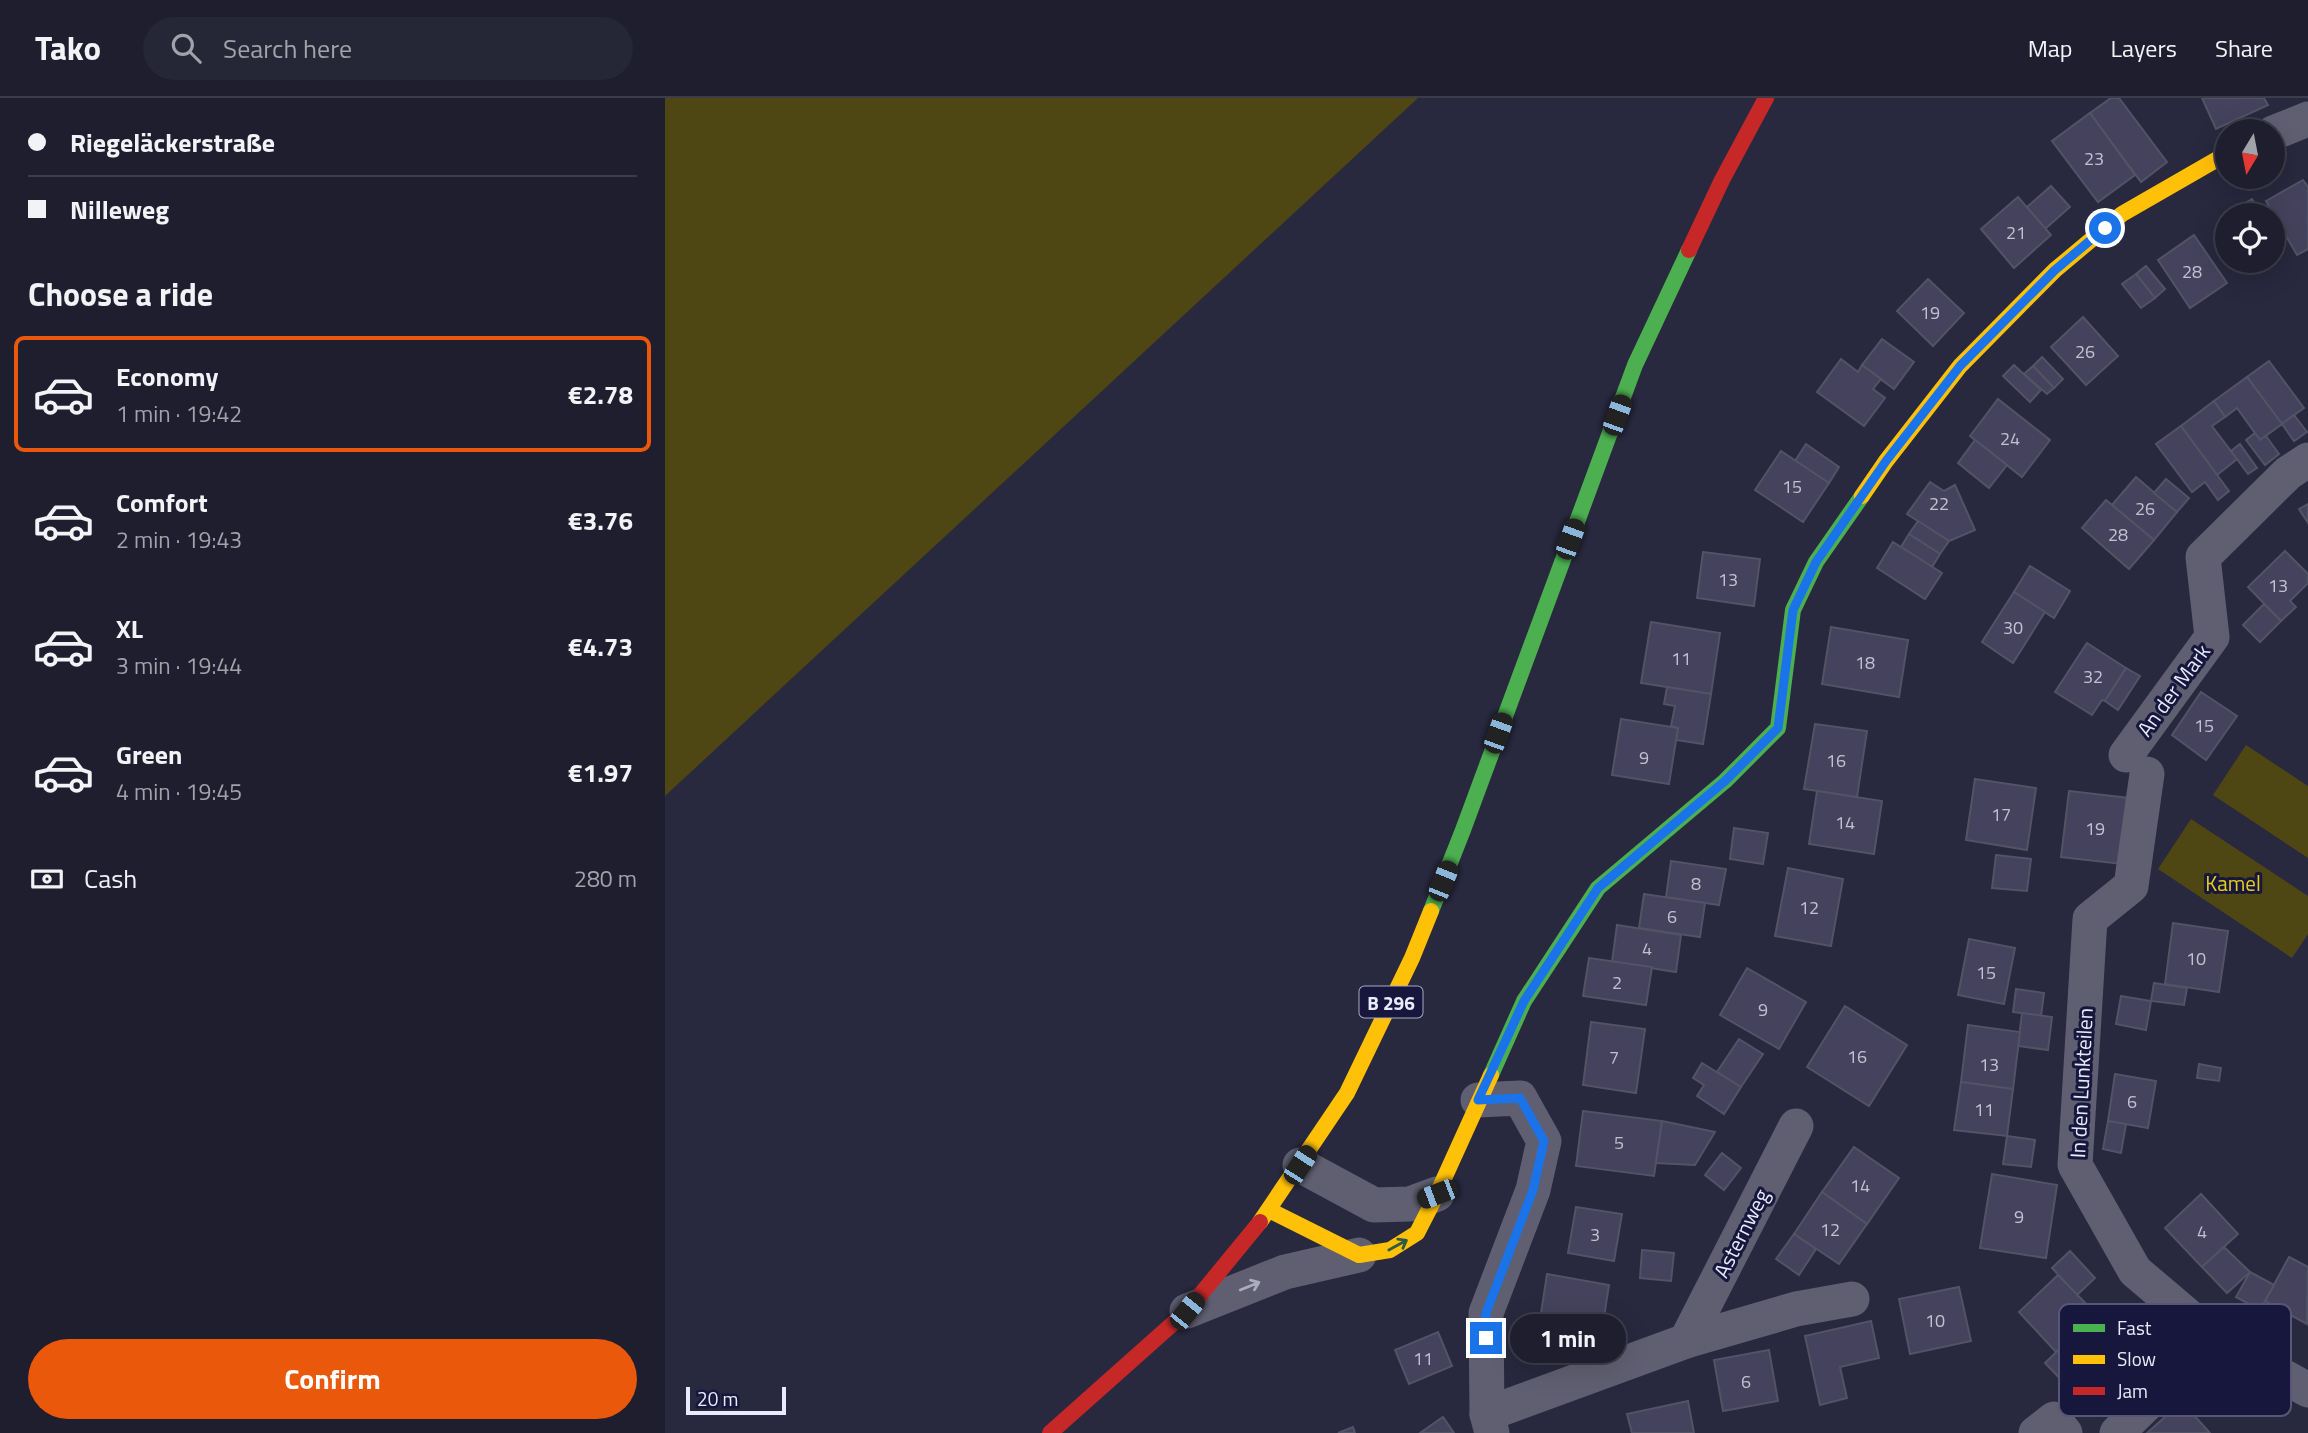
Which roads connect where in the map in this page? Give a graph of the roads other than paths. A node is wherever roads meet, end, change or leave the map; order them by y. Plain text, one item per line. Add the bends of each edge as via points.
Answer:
1 (1766, 98) edge
2 (2308, 119) edge
3 (2285, 129) edge
4 (2215, 160) edge
5 (2308, 460) edge
6 (2137, 764) joint
7 (1478, 1100) junction
8 (1796, 1126) dead end
9 (1300, 1165) junction
10 (1437, 1194) junction
11 (1269, 1210) junction
12 (1359, 1255) junction
13 (1852, 1299) dead end
14 (2173, 1304) edge
15 (1187, 1311) junction
16 (1686, 1340) junction
17 (2291, 1381) edge
18 (2308, 1390) edge
19 (2134, 1416) edge
20 (1489, 1423) edge
21 (1050, 1433) edge
22 (2036, 1433) edge
23 (2065, 1433) edge
24 (2117, 1433) edge

1 - 9 street, B 296 via 1635,365 1412,958 1347,1093
2 - 3 street
4 - 7 street via 2122,214 2055,270 1952,377 1886,461 1816,562 1793,610 1778,728 1725,781 1598,888 1524,1001
5 - 6 street, An der Mark via 2288,472 2203,557 2212,637
6 - 14 street, In den Lunkteilen via 2131,886 2090,919 2075,1165 2134,1271
7 - 10 street
7 - 20 street via 1520,1098 1544,1141 1533,1190 1486,1313
8 - 16 street, Asternweg
9 - 10 street via 1374,1205 1410,1205
9 - 11 street, B 296
12 -> 10 street via 1390,1250 1417,1233
11 - 12 street
11 - 15 street, B 296
15 -> 12 street via 1285,1272
13 - 16 street via 1796,1309
15 - 21 street, B 296
16 - 20 street
17 - 18 street, In den Lunkteilen
19 - 24 street
22 - 23 street via 2053,1419

